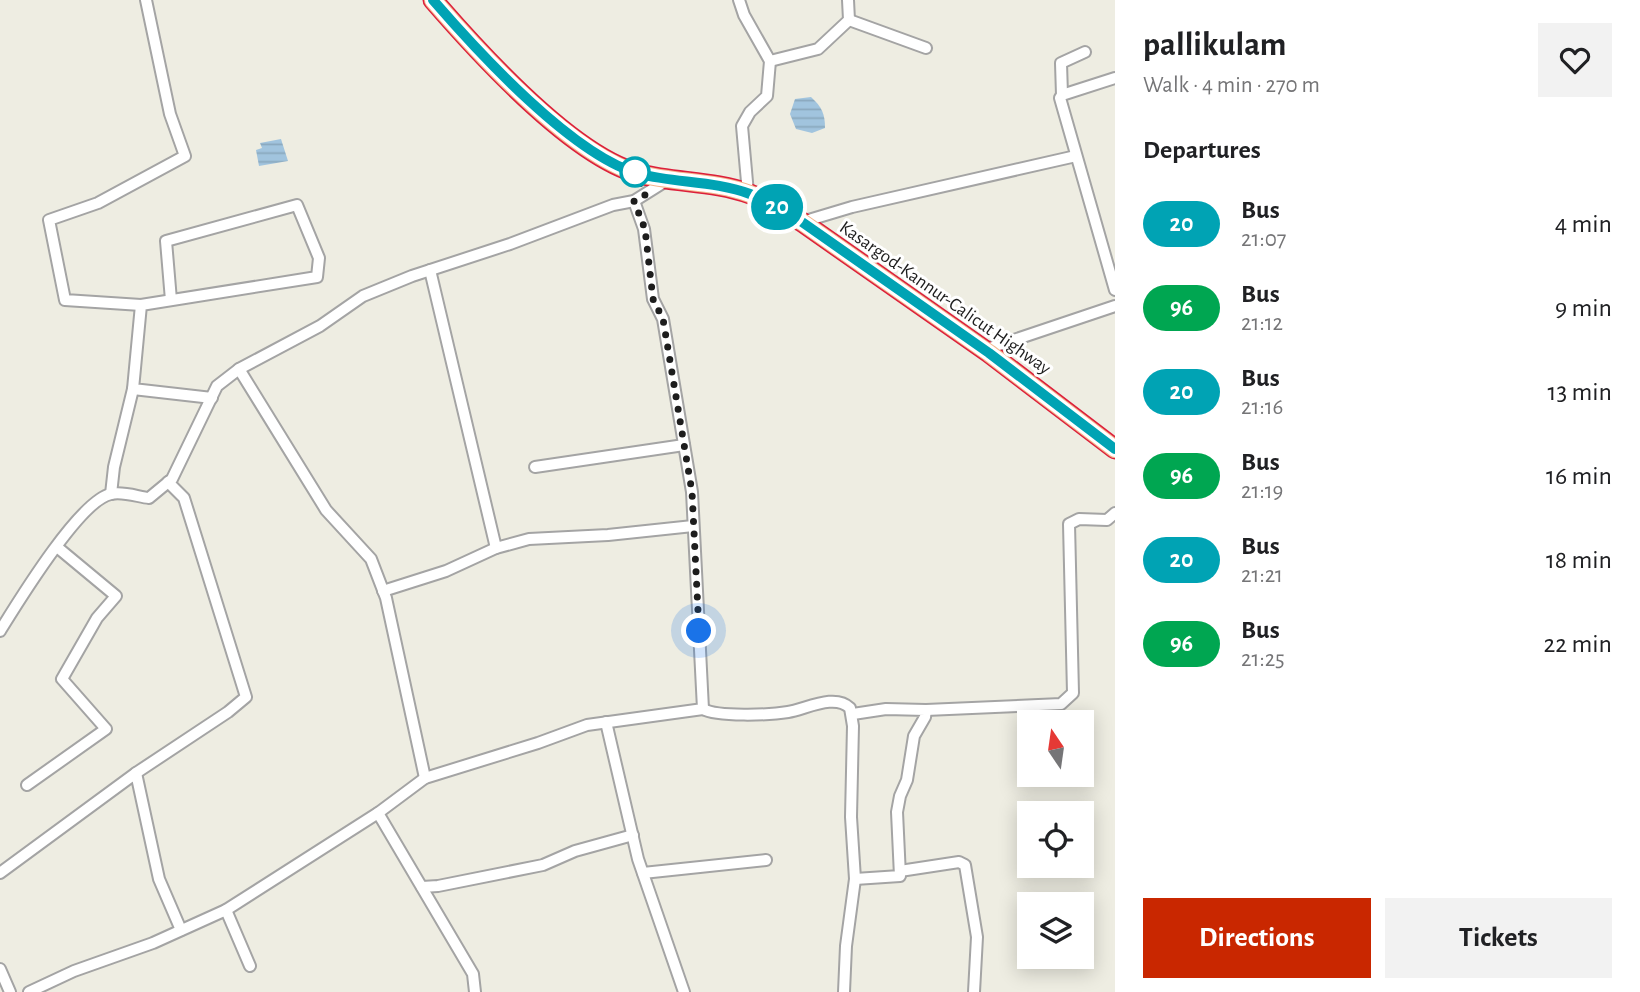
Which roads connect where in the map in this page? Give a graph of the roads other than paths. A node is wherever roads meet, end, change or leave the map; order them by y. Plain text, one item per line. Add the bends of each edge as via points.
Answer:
1 (146, 0) edge
2 (433, 0) edge
3 (739, 0) edge
4 (848, 0) edge
5 (849, 20) junction
6 (926, 48) dead end
7 (1085, 52) dead end
8 (770, 61) junction
9 (1115, 78) edge
10 (1062, 95) junction
11 (1076, 156) junction
12 (670, 178) junction
13 (748, 193) junction
14 (634, 201) junction
15 (802, 222) junction
16 (430, 270) junction
17 (1115, 290) edge
18 (171, 300) junction
19 (141, 305) junction
20 (1115, 306) edge
21 (984, 349) junction
22 (239, 369) junction
23 (133, 388) junction
24 (212, 398) junction
25 (684, 445) junction
26 (1115, 449) edge
27 (535, 467) dead end
28 (168, 482) junction
29 (111, 494) junction
30 (1115, 513) edge
31 (693, 526) junction
32 (57, 547) junction
33 (496, 548) junction
34 (383, 591) junction
35 (0, 631) edge
36 (703, 709) junction
37 (926, 710) junction
38 (853, 714) junction
39 (606, 722) junction
40 (136, 773) junction
41 (425, 778) junction
42 (27, 785) dead end
43 (379, 813) junction
44 (633, 835) junction
45 (766, 860) dead end
46 (900, 871) junction
47 (0, 873) edge
48 (643, 873) junction
49 (855, 879) junction
50 (422, 887) junction
51 (226, 910) junction
52 (181, 930) junction
53 (250, 966) dead end
54 (0, 969) edge
55 (10, 992) edge
56 (29, 992) edge
57 (475, 992) edge
58 (684, 992) edge
59 (844, 992) edge
60 (974, 992) edge

1 - 19 street via 170,114 185,156 98,203 49,220 65,300
2 - 12 highway, Kasargod-Kannur-Calicut Highway via 548,117 613,164
3 - 8 street
4 - 5 street
5 - 6 street
5 - 8 street via 818,49
7 - 10 street via 1062,63
8 - 13 street via 767,96 742,126
9 - 10 street
10 - 11 street
11 - 15 street
11 - 17 street
12 - 13 highway, Kasargod-Kannur-Calicut Highway
12 - 14 street
13 - 15 highway, Kasargod-Kannur-Calicut Highway
14 - 16 street
14 - 25 street via 645,229 653,299 663,319
15 - 21 highway, Kasargod-Kannur-Calicut Highway
16 - 22 street via 363,296 320,326
16 - 33 street
18 - 18 street via 317,277 319,258 297,205 166,241
18 - 19 street
19 - 23 street
20 - 21 street
21 - 26 highway, Kasargod-Kannur-Calicut Highway
22 - 24 street via 218,386
22 - 34 street via 326,510 371,558
23 - 24 street
23 - 29 street
24 - 28 street
25 - 27 street
25 - 31 street
28 - 29 street via 149,498
28 - 40 street via 184,498 246,697
29 - 32 street via 90,507
30 - 37 street via 1107,520 1079,519 1069,524 1073,693 1061,704
31 - 33 street via 529,539
31 - 36 street
32 - 35 street
32 - 42 street via 116,596 97,618 62,679 106,729
33 - 34 street via 446,571
34 - 41 street
36 - 38 street via 786,712 841,702
36 - 39 street
37 - 38 street
37 - 46 street via 914,736 897,812
38 - 49 street
39 - 41 street
39 - 44 street
40 - 47 street
40 - 52 street via 159,879
41 - 43 street
43 - 50 street
43 - 51 street
44 - 48 street
44 - 50 street via 543,865
45 - 48 street
46 - 49 street via 900,876
46 - 60 street via 959,862 965,865 977,937
48 - 58 street
49 - 59 street
50 - 57 street via 473,974
51 - 52 street
51 - 53 street
52 - 56 street
54 - 55 street

